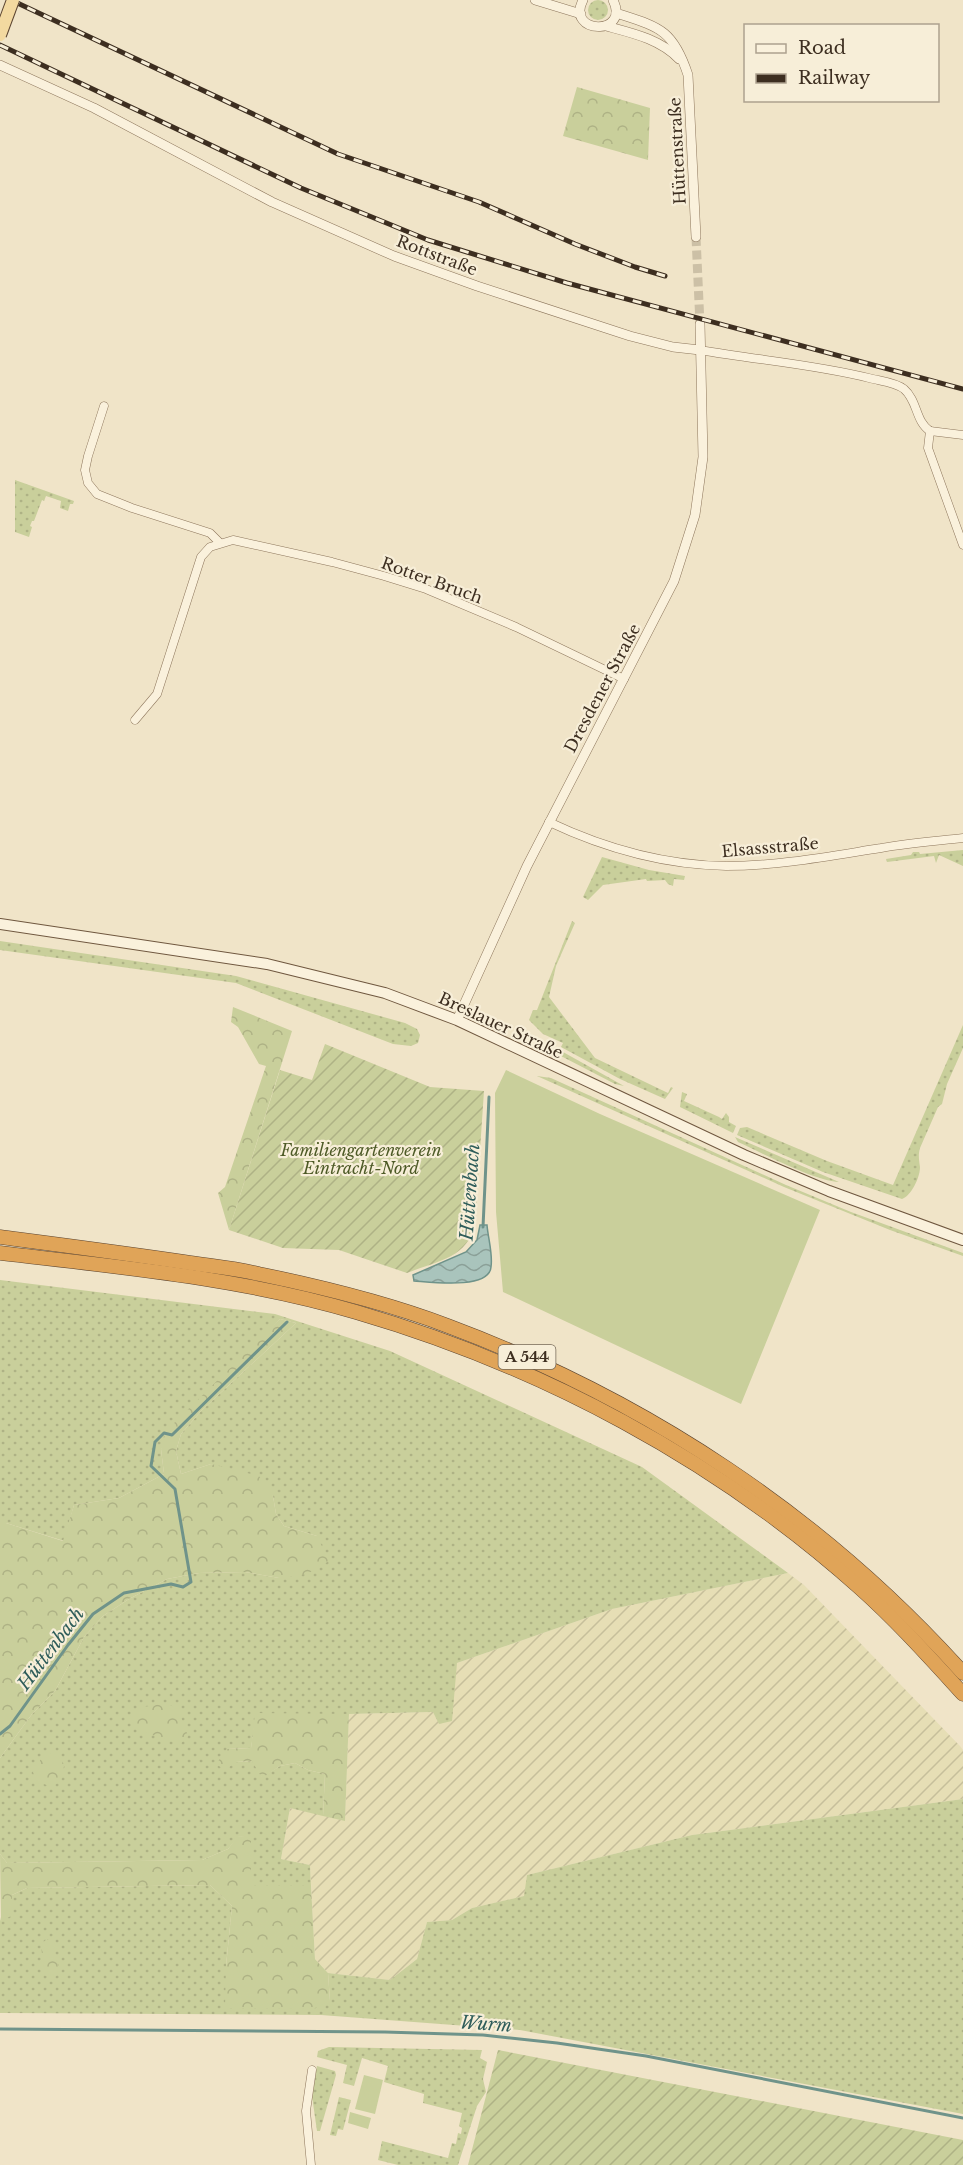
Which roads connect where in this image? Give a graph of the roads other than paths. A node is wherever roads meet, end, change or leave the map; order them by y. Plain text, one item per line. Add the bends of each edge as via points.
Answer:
1 (13, 0) edge
2 (535, 0) edge
3 (613, 0) edge
4 (580, 1) edge
5 (616, 13) junction
6 (580, 14) junction
7 (606, 26) junction
8 (0, 34) edge
9 (684, 64) junction
10 (0, 65) edge
11 (696, 237) tunnel mouth
12 (700, 324) tunnel mouth
13 (700, 350) junction
14 (104, 406) dead end
15 (930, 432) junction
16 (963, 435) edge
17 (220, 543) junction
18 (963, 545) edge
19 (624, 679) junction
20 (135, 720) dead end
21 (549, 822) junction
22 (963, 838) edge
23 (0, 924) edge
24 (457, 1020) junction
25 (0, 1237) edge
26 (963, 1240) edge
27 (0, 1253) edge
28 (963, 1673) edge
29 (963, 1694) edge
30 (312, 2070) dead end
31 (311, 2165) edge

1 - 8 main road, bridge
2 - 6 street
3 - 5 street
4 - 6 street
5 - 7 street
5 - 9 street, Hüttenstraße via 664,32
6 - 7 street via 588,25
7 - 9 street via 664,45
9 - 11 street, Hüttenstraße via 688,75
10 - 13 street, Rottstraße via 94,108 273,202 394,256 630,336
12 - 13 street
13 - 15 street, Rottstraße via 830,368 893,384 904,389 919,420
13 - 19 street, Dresdener Straße via 703,447 695,515 674,581
14 - 17 street via 86,470 88,483 97,494 210,533
15 - 16 street
15 - 18 street via 928,448
17 - 19 street, Rotter Bruch via 232,540 255,544 426,589
17 - 20 street via 201,557 157,694
19 - 21 street, Dresdener Straße
21 - 22 street, Elsassstraße via 643,856 725,866 768,864
21 - 24 street, Dresdener Straße
23 - 24 main road, Breslauer Straße via 267,964 341,980
24 - 26 main road, Breslauer Straße via 717,1144 829,1191
25 - 28 highway, A 544 via 257,1273 447,1325 531,1359 602,1392 731,1470 870,1579
27 - 29 highway, A 544 via 253,1288 354,1311 440,1338 595,1405 724,1482 785,1527 861,1588
30 - 31 street via 306,2111

